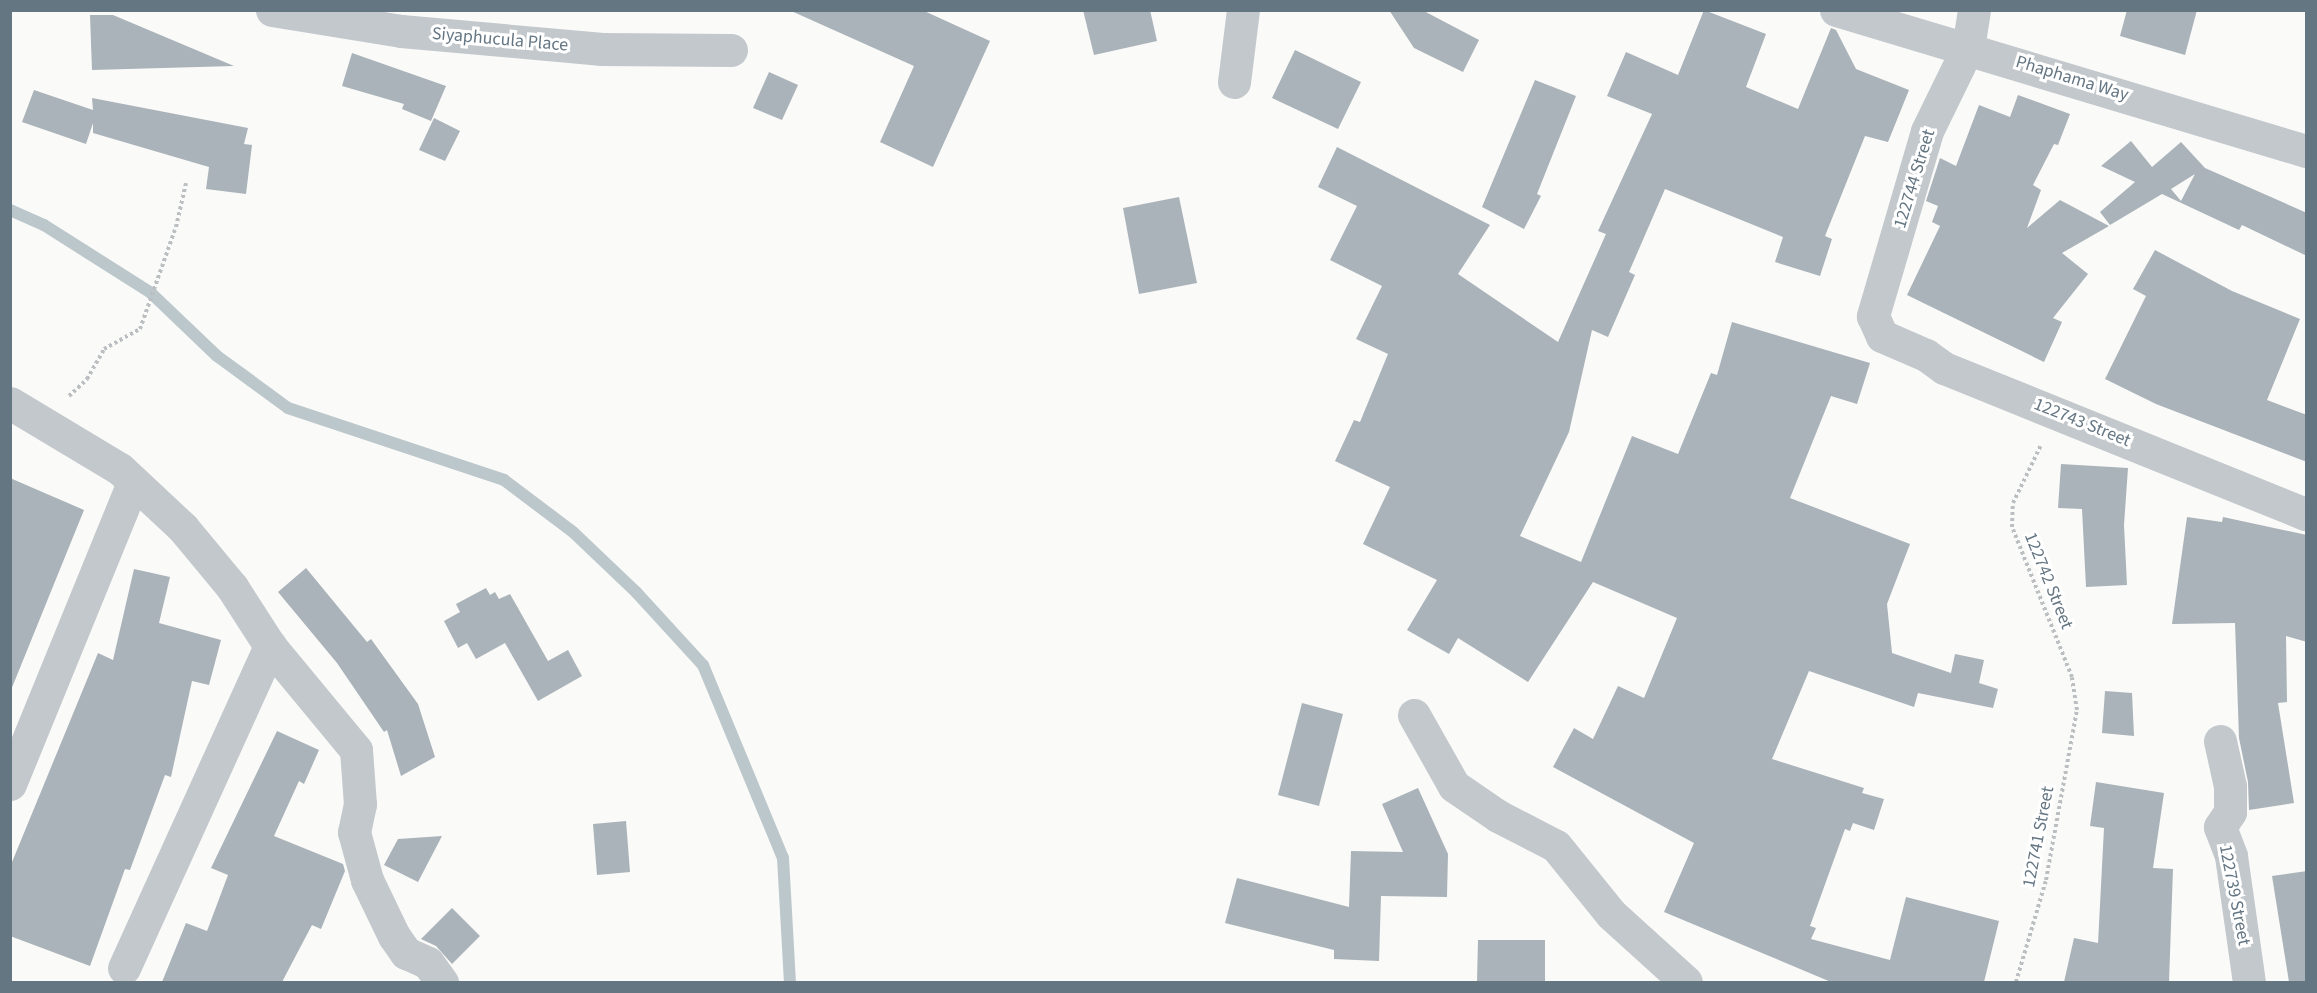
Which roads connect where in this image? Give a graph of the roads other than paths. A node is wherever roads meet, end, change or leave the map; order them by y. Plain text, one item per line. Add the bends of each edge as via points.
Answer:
1 (272, 10) edge
2 (1243, 10) edge
3 (1836, 10) edge
4 (1974, 10) edge
5 (1968, 47) junction
6 (731, 50) dead end
7 (1234, 82) dead end
8 (2307, 151) edge
9 (1873, 316) joint
10 (17, 407) edge
11 (133, 482) junction
12 (2307, 514) edge
13 (270, 646) junction
14 (1414, 715) dead end
15 (2220, 741) dead end
16 (10, 784) edge
17 (124, 968) dead end
18 (442, 982) edge
19 (1686, 982) edge
20 (2248, 982) edge

1 - 6 street, Siyaphucula Place via 401,31 602,49
2 - 7 street
3 - 5 street, Phaphama Way
4 - 5 street, 122744 Street
5 - 8 street, Phaphama Way
5 - 9 street, 122744 Street via 1927,131
9 - 12 street, 122743 Street via 1882,336 1926,355 1944,368
10 - 11 street via 120,470
11 - 13 street via 190,536 232,587
11 - 16 street
13 - 17 street
13 - 18 street via 356,750 360,804 354,832 367,880 400,945 406,953 428,963
14 - 19 street via 1454,786 1498,816 1556,846 1611,914
15 - 20 street, 122739 Street via 2230,786 2230,812 2220,827 2231,856

